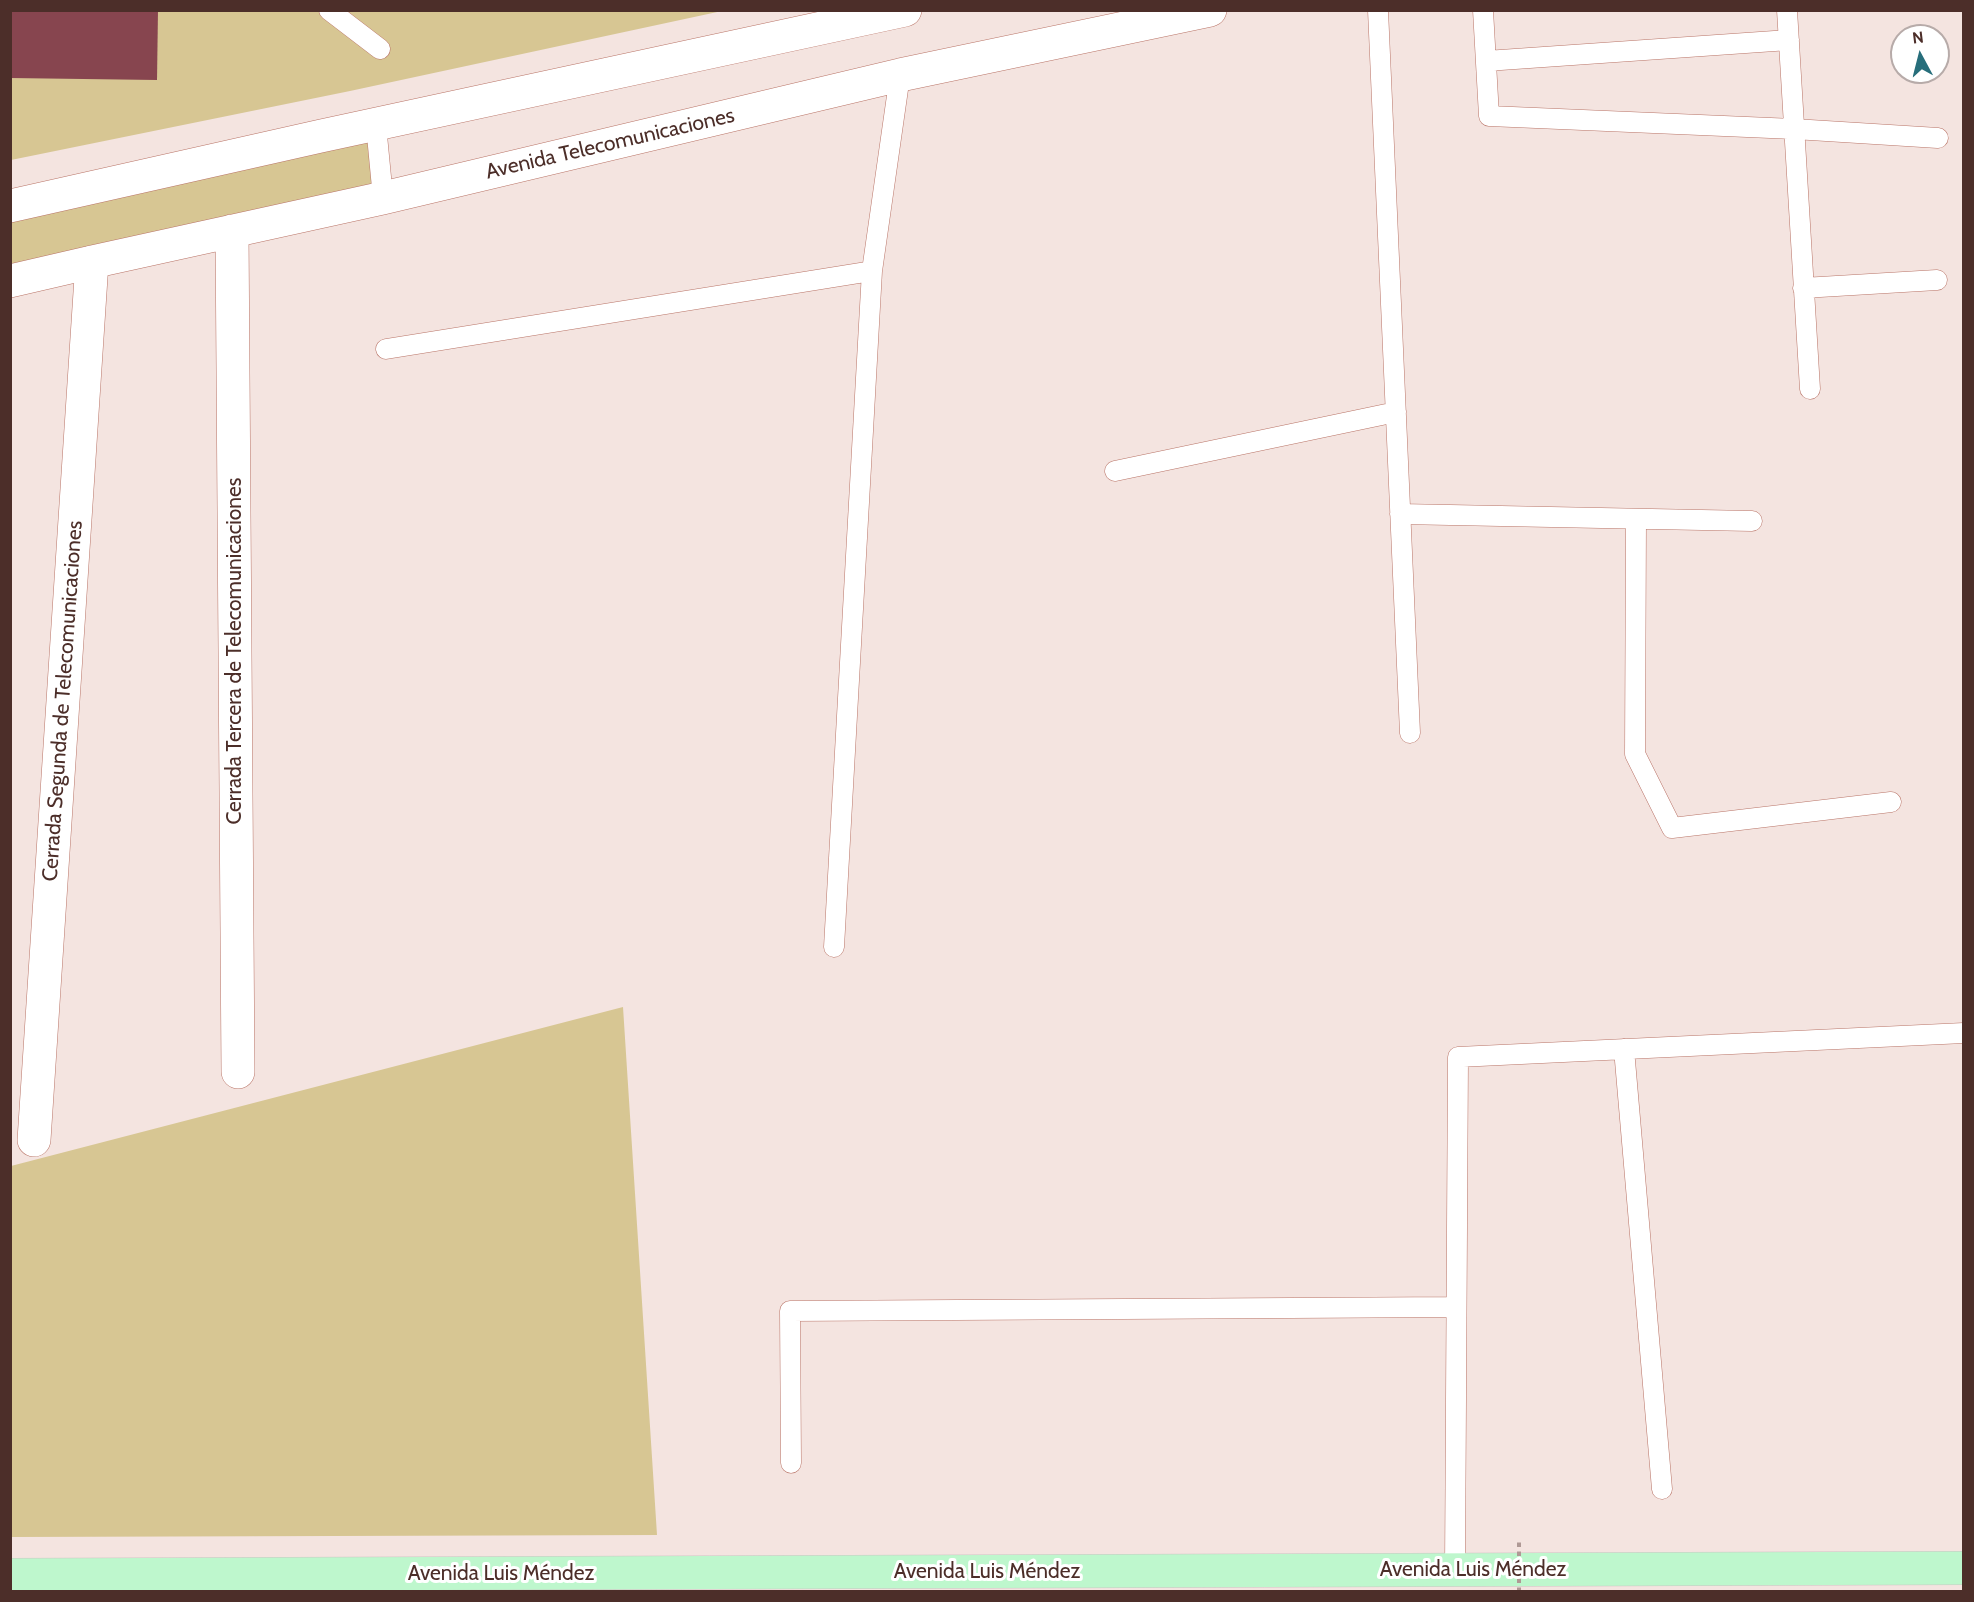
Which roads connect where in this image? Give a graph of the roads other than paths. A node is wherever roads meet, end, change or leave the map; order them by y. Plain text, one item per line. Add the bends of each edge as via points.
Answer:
1 (329, 10) edge
2 (906, 10) edge
3 (1210, 10) edge
4 (1378, 10) edge
5 (1483, 10) edge
6 (1787, 10) edge
7 (1789, 40) junction
8 (380, 49) dead end
9 (1486, 61) junction
10 (900, 75) junction
11 (376, 125) junction
12 (1794, 129) junction
13 (1938, 138) dead end
14 (382, 198) junction
15 (10, 206) edge
16 (232, 231) junction
17 (92, 262) junction
18 (872, 271) junction
19 (1937, 280) dead end
20 (10, 281) edge
21 (1803, 288) junction
22 (386, 349) dead end
23 (1810, 389) dead end
24 (1396, 412) junction
25 (1115, 471) dead end
26 (1401, 514) junction
27 (1636, 519) junction
28 (1752, 521) dead end
29 (1410, 734) dead end
30 (1890, 802) dead end
31 (834, 947) dead end
32 (1964, 1033) edge
33 (1624, 1049) junction
34 (238, 1072) dead end
35 (34, 1140) dead end
36 (1456, 1307) junction
37 (791, 1463) dead end
38 (1662, 1489) dead end
39 (1964, 1568) edge
40 (1455, 1570) junction
41 (10, 1575) edge

1 - 8 lane
2 - 11 street
3 - 10 street, Avenida Telecomunicaciones
4 - 24 lane
5 - 9 lane
6 - 7 lane
7 - 9 lane
7 - 12 lane
9 - 12 lane via 1489,116
10 - 14 street, Avenida Telecomunicaciones
10 - 18 lane
11 - 14 lane
11 - 15 street
12 - 13 lane
12 - 21 lane
14 - 16 street, Avenida Telecomunicaciones
16 - 17 street, Avenida Telecomunicaciones
16 - 34 street, Cerrada Tercera de Telecomunicaciones
17 - 20 street, Avenida Telecomunicaciones
17 - 35 street, Cerrada Segunda de Telecomunicaciones
18 - 22 lane
18 - 31 lane
19 - 21 lane
21 - 23 lane
24 - 25 lane
24 - 26 lane
26 - 27 lane
26 - 29 lane
27 - 28 lane
27 - 30 lane via 1635,754 1672,828
32 - 33 lane
33 - 36 lane via 1458,1057
33 - 38 lane
36 - 37 lane via 790,1311
36 - 40 lane
39 - 40 main road, Avenida Luis Méndez
40 - 41 main road, Avenida Luis Méndez

